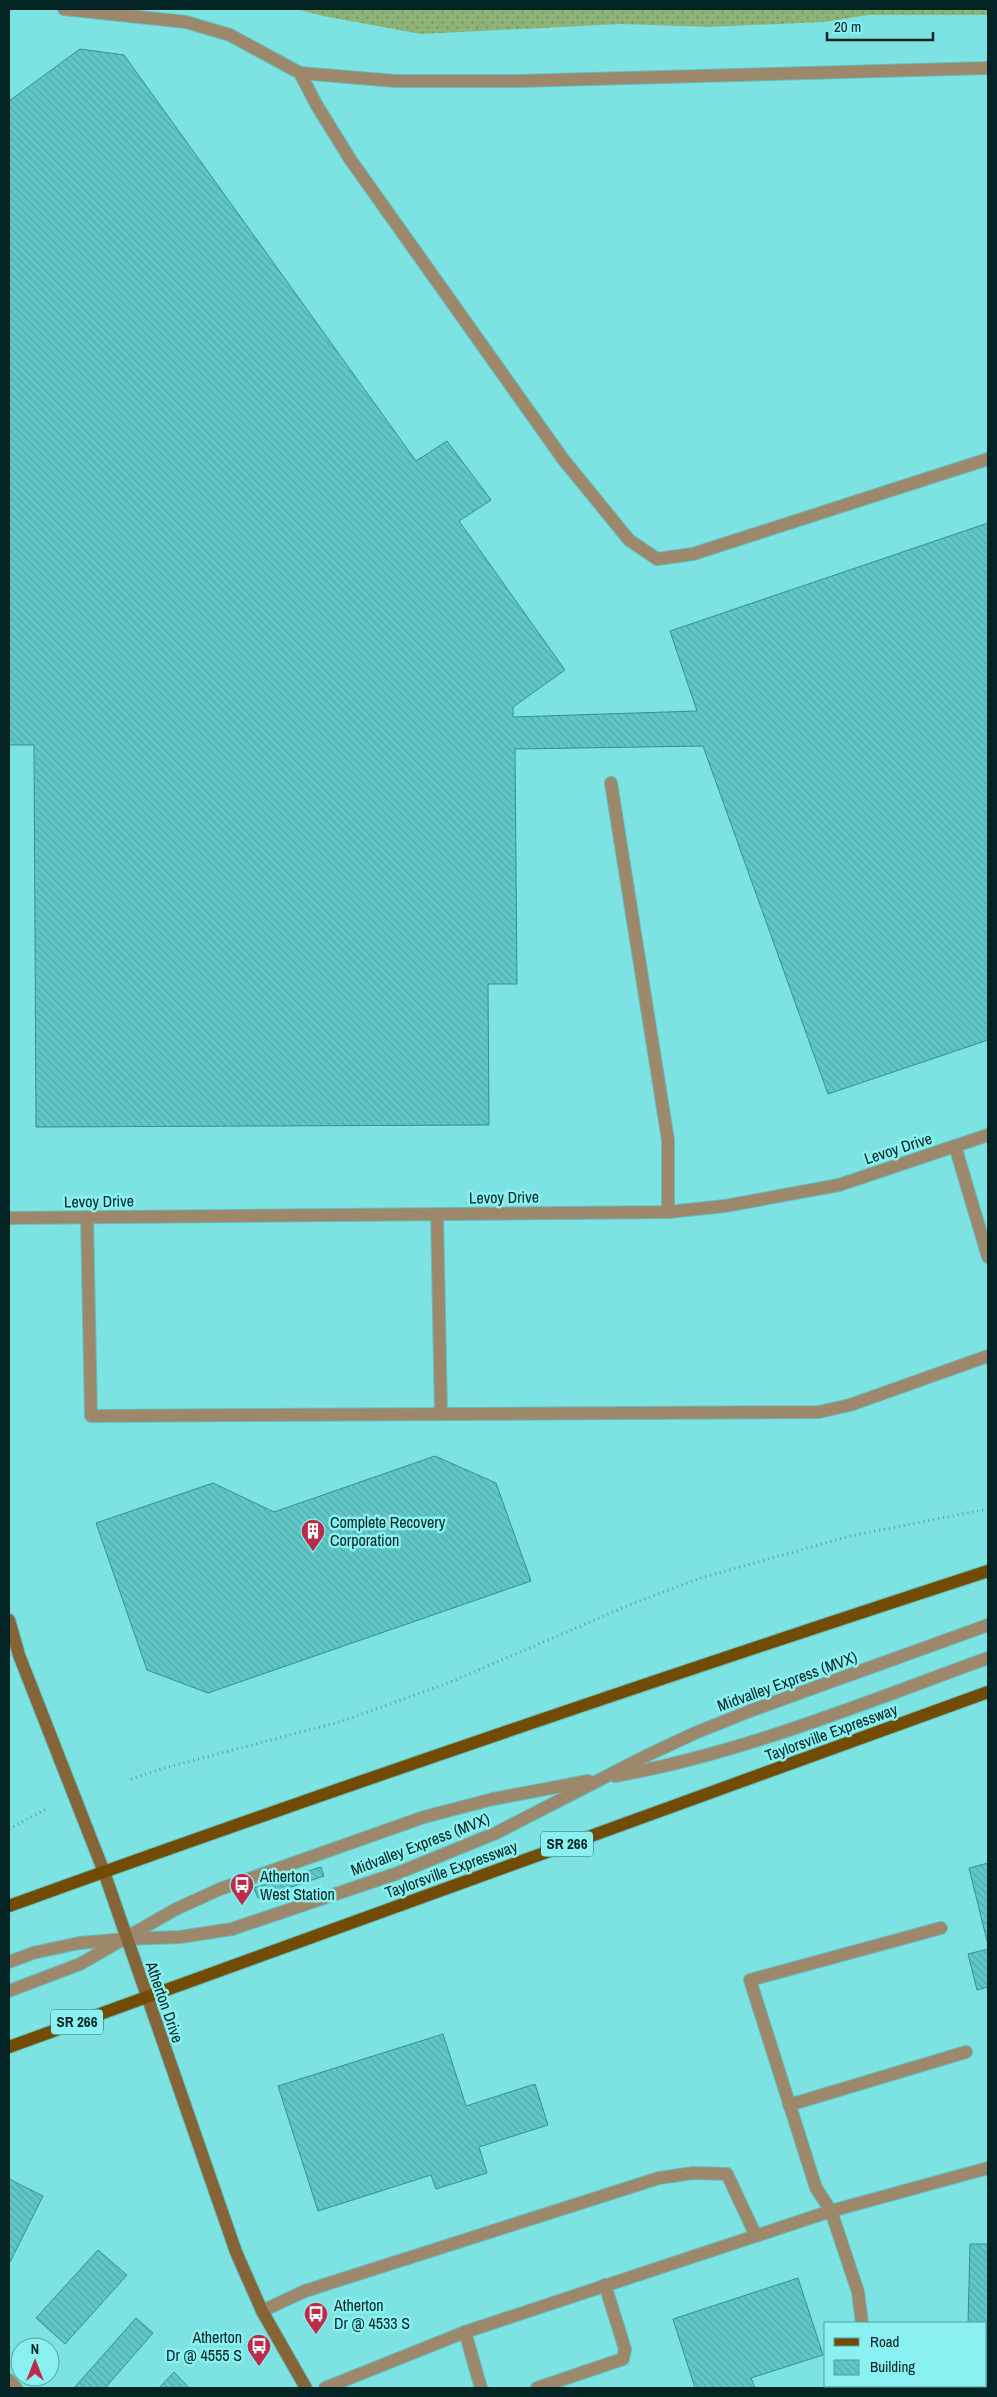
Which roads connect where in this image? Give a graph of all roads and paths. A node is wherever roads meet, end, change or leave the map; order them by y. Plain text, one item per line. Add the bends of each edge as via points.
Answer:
1 (64, 9) edge
2 (988, 68) edge
3 (300, 73) junction
4 (988, 460) edge
5 (611, 783) dead end
6 (988, 1135) edge
7 (955, 1146) junction
8 (668, 1212) junction
9 (437, 1214) junction
10 (9, 1218) edge
11 (87, 1218) junction
12 (988, 1257) edge
13 (988, 1356) edge
14 (441, 1413) junction
15 (988, 1510) edge
16 (988, 1571) edge
17 (9, 1620) edge
18 (988, 1625) edge
19 (988, 1658) edge
20 (988, 1692) edge
21 (601, 1778) junction
22 (131, 1779) dead end
23 (46, 1809) dead end
24 (9, 1828) edge
25 (104, 1872) junction
26 (9, 1906) edge
27 (941, 1928) dead end
28 (126, 1939) junction
29 (9, 1962) edge
30 (9, 1991) edge
31 (146, 1997) junction
32 (9, 2047) edge
33 (966, 2052) dead end
34 (788, 2105) junction
35 (988, 2168) edge
36 (831, 2211) junction
37 (756, 2236) junction
38 (605, 2285) junction
39 (262, 2311) junction
40 (862, 2322) edge
41 (465, 2332) junction
42 (9, 2380) edge
43 (16, 2388) edge
44 (306, 2388) edge
45 (325, 2388) edge
46 (481, 2388) edge
47 (537, 2388) edge

1 - 3 street via 186,22 230,35
2 - 3 street via 518,81 395,81
3 - 4 street via 350,159 563,459 629,540 657,559 693,554
5 - 8 street via 668,1140
6 - 7 street, Levoy Drive
7 - 8 street, Levoy Drive via 839,1184 725,1206
7 - 12 street
8 - 9 street, Levoy Drive
9 - 11 street, Levoy Drive
9 - 14 street
10 - 11 street, Levoy Drive
11 - 14 street via 91,1416
13 - 14 street via 850,1405 818,1412
15 - 22 path via 850,1536 701,1578 626,1606 448,1683 343,1721
16 - 25 main road via 735,1654
17 - 25 street, Atherton Drive via 19,1655
18 - 21 street, Midvalley Express (MVX) via 741,1715
19 - 21 street, Midvalley Express (MVX) via 748,1744 667,1766
20 - 31 main road, Taylorsville Expressway / SR 266
21 - 28 street, Midvalley Express (MVX) via 493,1799 424,1817 220,1889 176,1909
21 - 28 street, Midvalley Express (MVX) via 496,1833 398,1873 232,1929 180,1937
23 - 24 path
25 - 26 main road
25 - 28 street, Atherton Drive
27 - 34 street via 750,1980
28 - 29 street, Midvalley Express (MVX) via 56,1948
28 - 30 street, Midvalley Express (MVX) via 80,1964
28 - 31 street, Atherton Drive
31 - 32 main road, Taylorsville Expressway / SR 266
31 - 39 street, Atherton Drive via 236,2252
33 - 34 street
34 - 36 street via 816,2188
35 - 36 street
36 - 37 street
36 - 40 street via 858,2292
37 - 38 street
37 - 39 street via 727,2174 693,2173 659,2178 305,2291
38 - 41 street
38 - 47 street via 625,2349 623,2359
39 - 44 street, Atherton Drive
41 - 45 street
41 - 46 street
42 - 43 street

